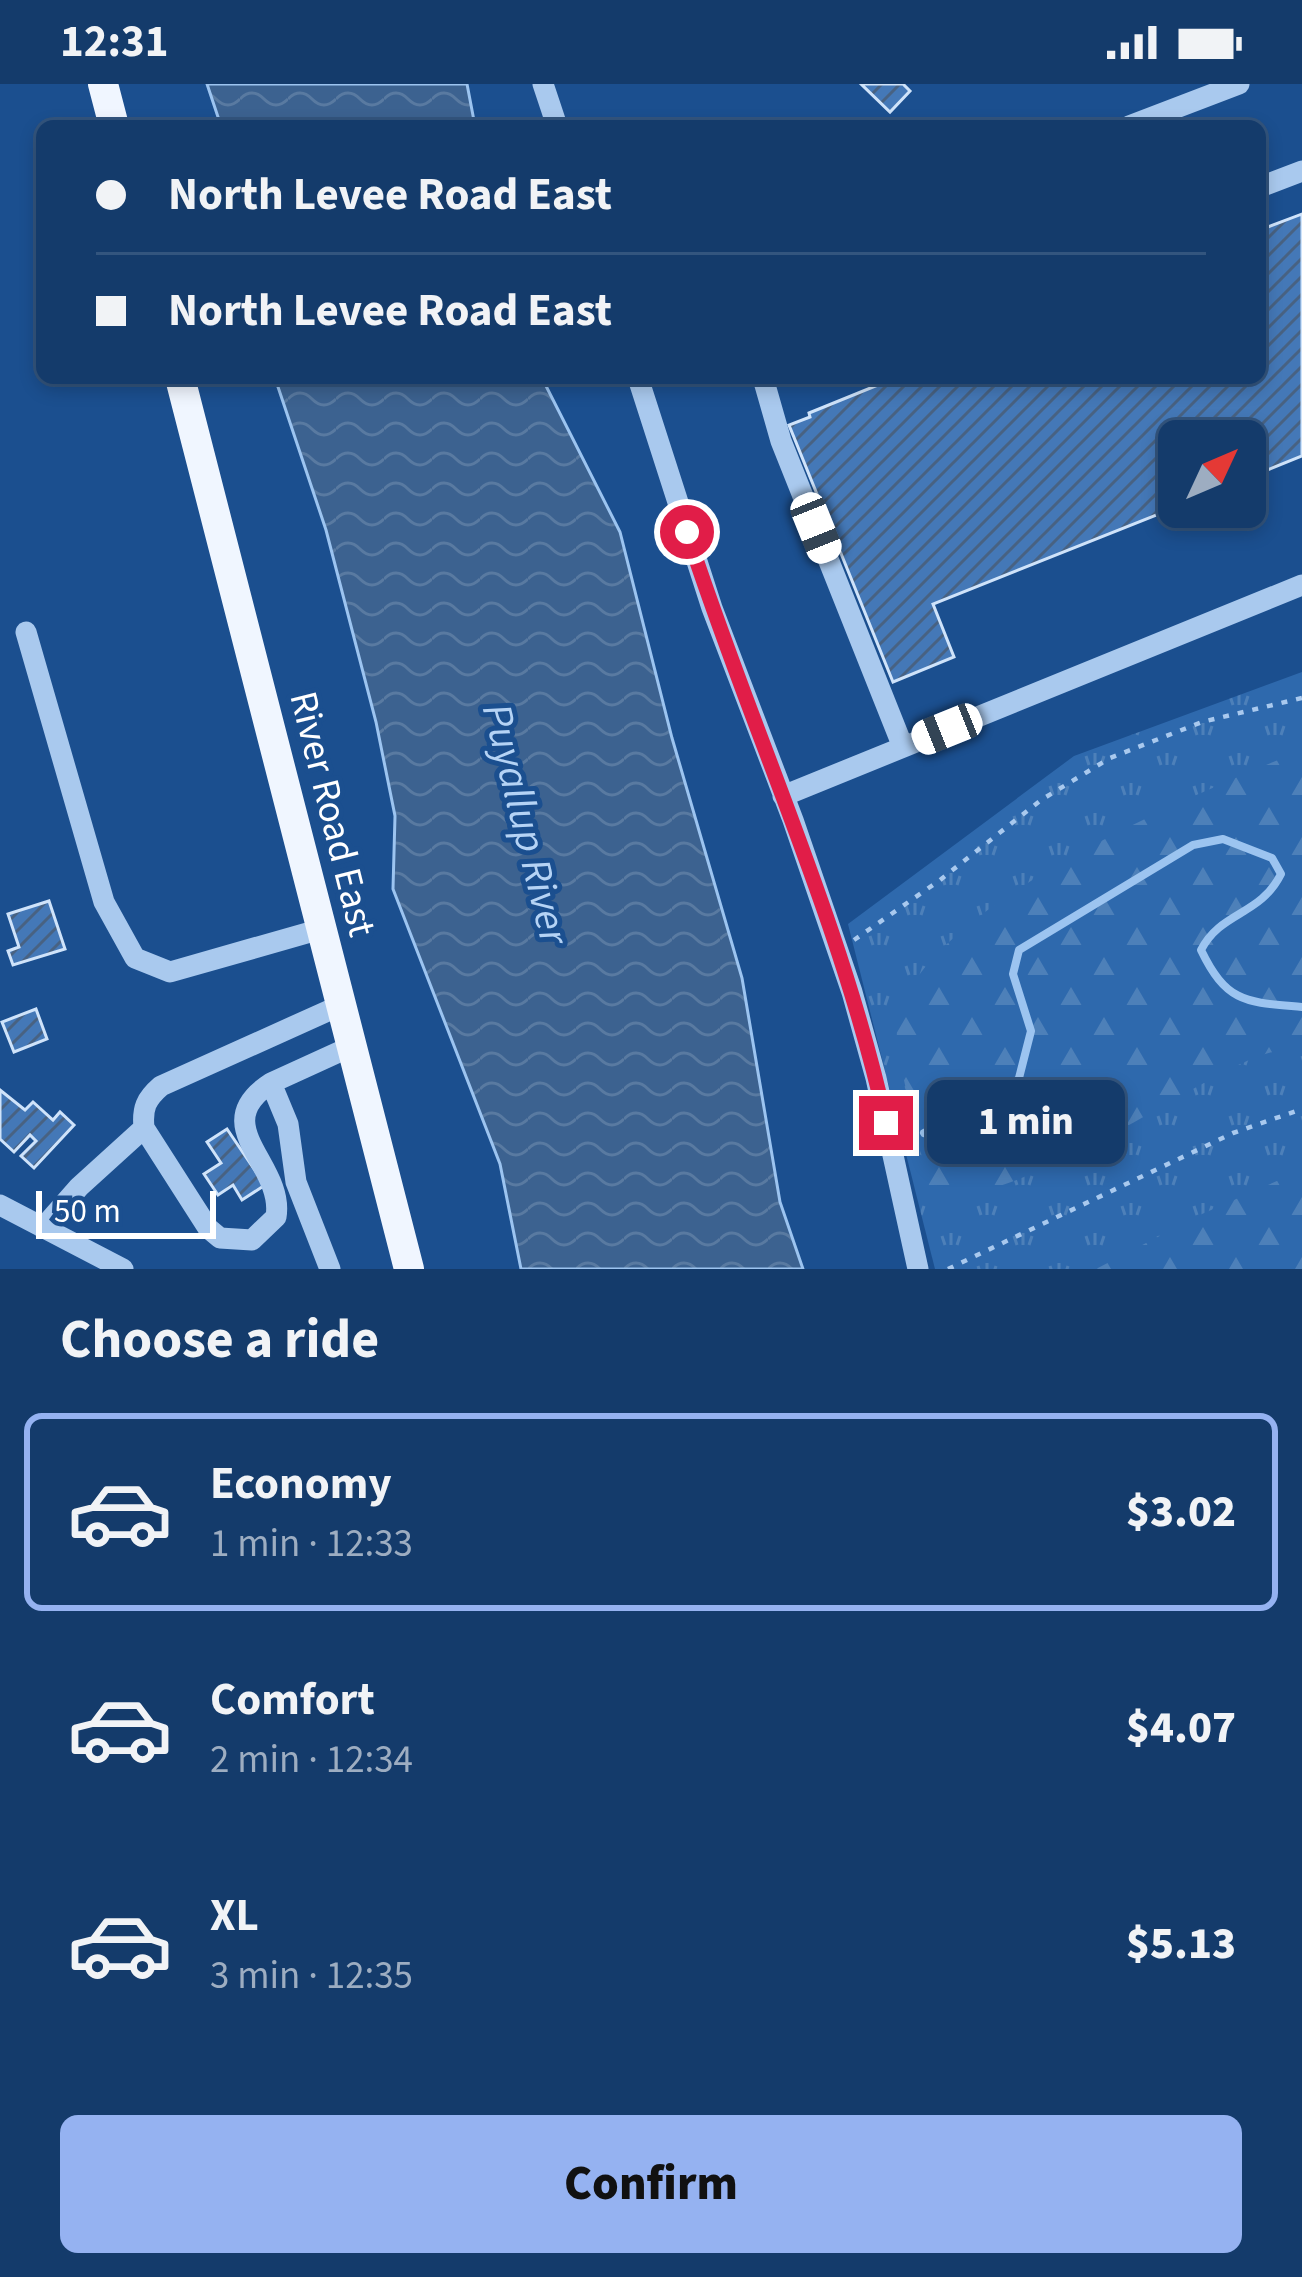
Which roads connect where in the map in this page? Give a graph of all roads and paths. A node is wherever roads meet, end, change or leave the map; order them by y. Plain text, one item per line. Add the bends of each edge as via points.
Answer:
1 (103, 84) edge
2 (543, 84) edge
3 (1239, 84) edge
4 (112, 120) edge
5 (555, 120) edge
6 (1145, 120) edge
7 (1302, 170) edge
8 (1266, 185) edge
9 (182, 384) edge
10 (640, 384) edge
11 (764, 384) edge
12 (1302, 585) edge
13 (26, 632) dead end
14 (1302, 698) edge
15 (903, 747) junction
16 (783, 796) junction
17 (321, 928) junction
18 (837, 946) junction
19 (341, 1005) junction
20 (352, 1046) junction
21 (271, 1083) junction
22 (1302, 1109) edge
23 (144, 1128) junction
24 (1, 1208) edge
25 (43, 1228) junction
26 (124, 1269) edge
27 (330, 1269) edge
28 (409, 1269) edge
29 (918, 1269) edge
30 (948, 1269) edge

1 - 4 main road
2 - 5 street
3 - 6 street
7 - 8 street
9 - 17 main road, River Road East
10 - 16 street
11 - 15 street
12 - 15 street
13 - 17 street via 104,902 135,958 170,972
14 - 18 path via 1202,722 1110,758 1041,800 862,938
15 - 16 street
16 - 18 street
17 - 19 main road, River Road East
18 - 29 street
19 - 20 main road, River Road East
19 - 23 street via 161,1086 148,1097
20 - 21 street
20 - 28 main road, River Road East
21 - 23 street via 255,1093 244,1124 278,1203 252,1240 220,1238 208,1228
21 - 27 street via 288,1124 296,1182
22 - 30 path via 1233,1133
23 - 25 street
24 - 25 street
25 - 26 street

